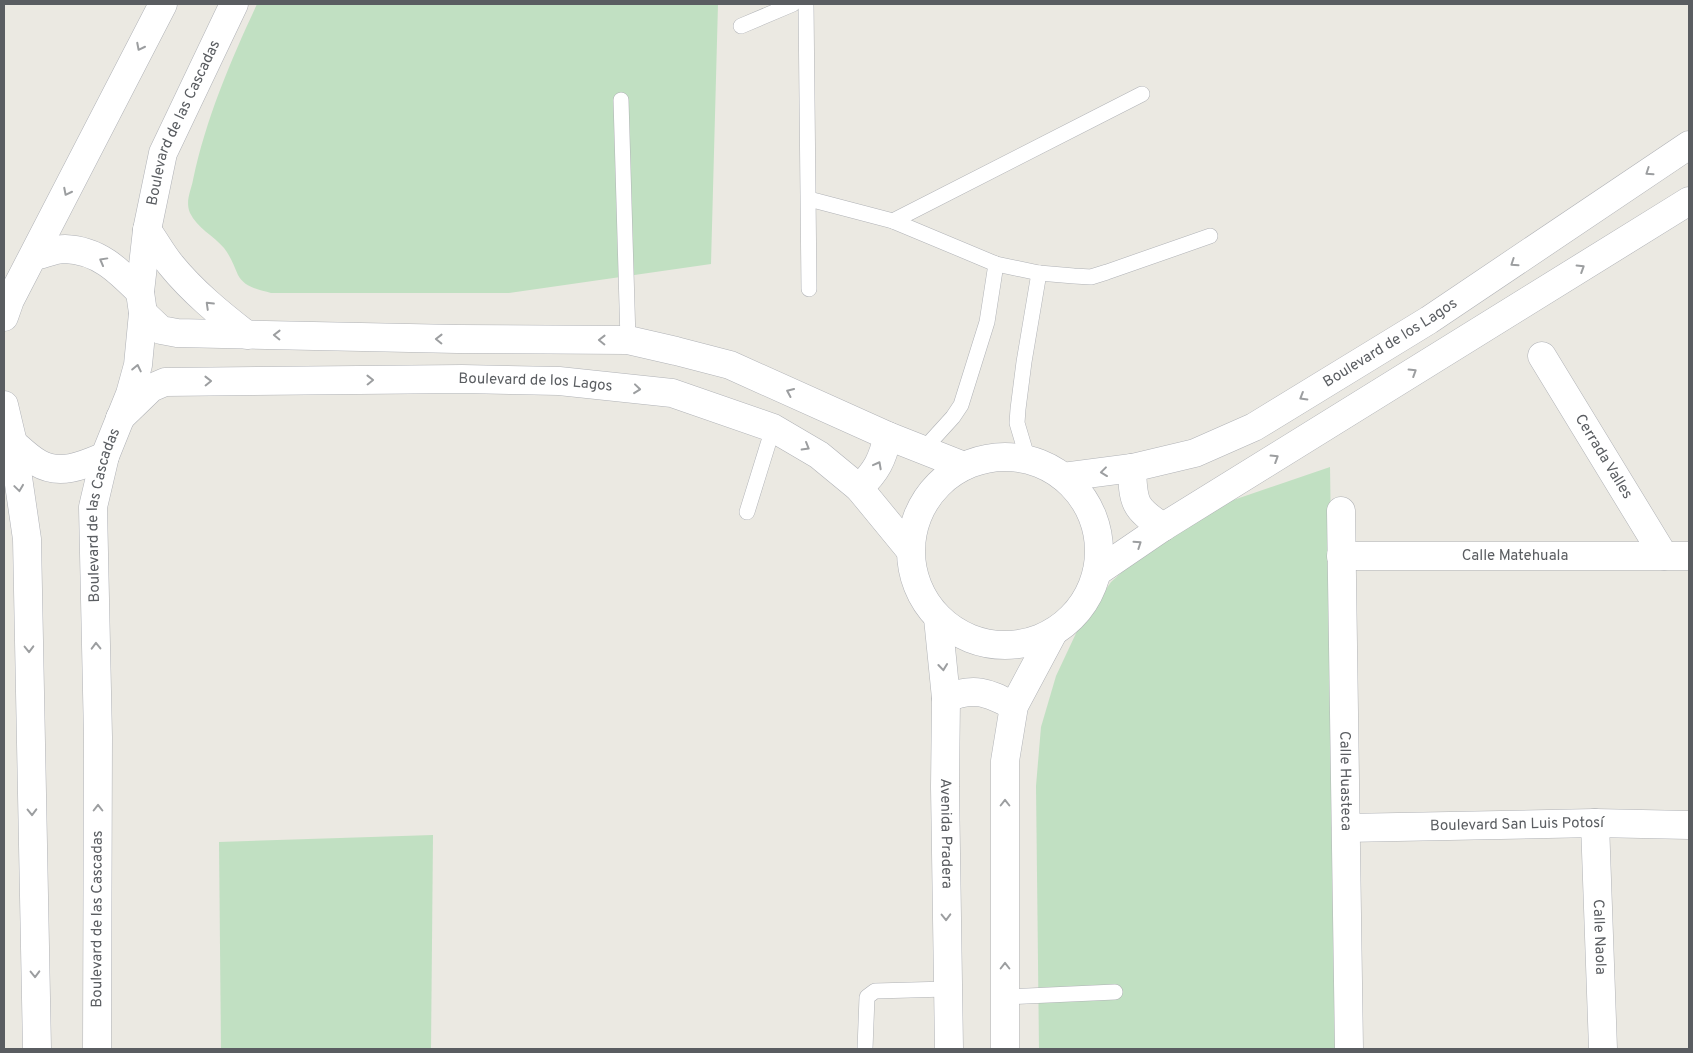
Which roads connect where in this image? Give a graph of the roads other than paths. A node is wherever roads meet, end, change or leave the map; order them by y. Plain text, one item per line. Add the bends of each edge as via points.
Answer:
1 (162, 4) edge
2 (234, 4) edge
3 (793, 4) edge
4 (806, 4) edge
5 (741, 26) dead end
6 (1142, 94) dead end
7 (621, 100) dead end
8 (1689, 145) edge
9 (808, 198) junction
10 (1689, 200) edge
11 (893, 221) junction
12 (148, 230) junction
13 (1210, 236) dead end
14 (34, 256) junction
15 (996, 264) junction
16 (1039, 273) junction
17 (809, 289) dead end
18 (142, 302) junction
19 (4, 317) edge
20 (247, 335) junction
21 (628, 340) junction
22 (1542, 356) dead end
23 (4, 405) edge
24 (120, 418) junction
25 (773, 428) junction
26 (888, 436) junction
27 (13, 443) junction
28 (923, 450) junction
29 (106, 456) junction
30 (1028, 460) junction
31 (964, 466) junction
32 (1132, 468) junction
33 (1063, 477) junction
34 (859, 488) junction
35 (746, 512) dead end
36 (1341, 512) dead end
37 (1163, 527) junction
38 (910, 550) junction
39 (1341, 556) junction
40 (1677, 556) edge
41 (1097, 572) junction
42 (938, 618) junction
43 (1052, 633) junction
44 (946, 698) junction
45 (1014, 706) junction
46 (1595, 823) junction
47 (1689, 825) edge
48 (1346, 828) junction
49 (947, 990) junction
50 (1114, 992) dead end
51 (1005, 997) junction
52 (37, 1049) edge
53 (98, 1049) edge
54 (865, 1049) edge
55 (949, 1049) edge
56 (1004, 1049) edge
57 (1350, 1049) edge
58 (1603, 1049) edge

1 -> 14 street
2 - 12 street, Boulevard de las Cascadas via 163,154
3 - 5 lane
4 - 9 lane
6 - 11 lane
7 - 21 lane
8 -> 32 street, Boulevard de los Lagos via 1429,320 1254,427 1194,453
9 - 11 lane
9 - 17 lane
37 -> 10 street
11 - 15 lane
12 - 18 street, Boulevard de las Cascadas
20 -> 12 street via 196,292 170,264
13 - 16 lane via 1091,277
18 -> 14 street via 116,268 88,252 63,249
14 - 19 street
15 - 16 lane
15 - 28 lane via 986,322 961,405
16 - 30 lane via 1018,409 1018,423
18 - 20 street via 161,330
24 -> 18 street, Boulevard de las Cascadas via 138,365
21 -> 20 street
26 -> 21 street via 730,365
22 - 40 street, Cerrada Valles
23 - 27 street
24 -> 25 street, Boulevard de los Lagos via 151,388 165,382 462,379 559,381 672,393
24 - 29 street, Boulevard de las Cascadas
25 -> 34 street, Boulevard de los Lagos via 819,455
25 - 35 lane
26 - 28 street
34 -> 26 street via 879,466
27 - 29 street via 38,464 60,470
27 -> 52 street via 26,539
28 - 31 street
53 -> 29 street, Boulevard de las Cascadas via 98,737 93,507
30 - 31 street via 989,458
30 - 33 street
31 - 38 street via 942,480 925,500 914,524
32 -> 33 street, Boulevard de los Lagos
32 - 37 street via 1132,490 1136,502 1144,514
33 - 41 street via 1081,496 1094,520 1099,546
34 - 38 street, Boulevard de los Lagos
36 - 39 street, Calle Huasteca
41 -> 37 street
38 - 42 street via 917,587
39 - 40 street, Calle Matehuala
39 - 48 street, Calle Huasteca
41 - 43 street via 1088,596 1073,617
42 - 43 street via 964,636 993,645 1024,644
42 -> 44 street, Avenida Pradera
43 - 45 street
44 - 45 street via 973,690 991,694
44 -> 49 street, Avenida Pradera
51 -> 45 street via 1005,761
46 - 47 street, Boulevard San Luis Potosí
46 - 48 street, Boulevard San Luis Potosí
46 - 58 street, Calle Naola
48 - 57 street, Calle Huasteca
49 - 54 lane via 875,991 867,997
49 - 55 street, Avenida Pradera
50 - 51 lane
51 - 56 street

